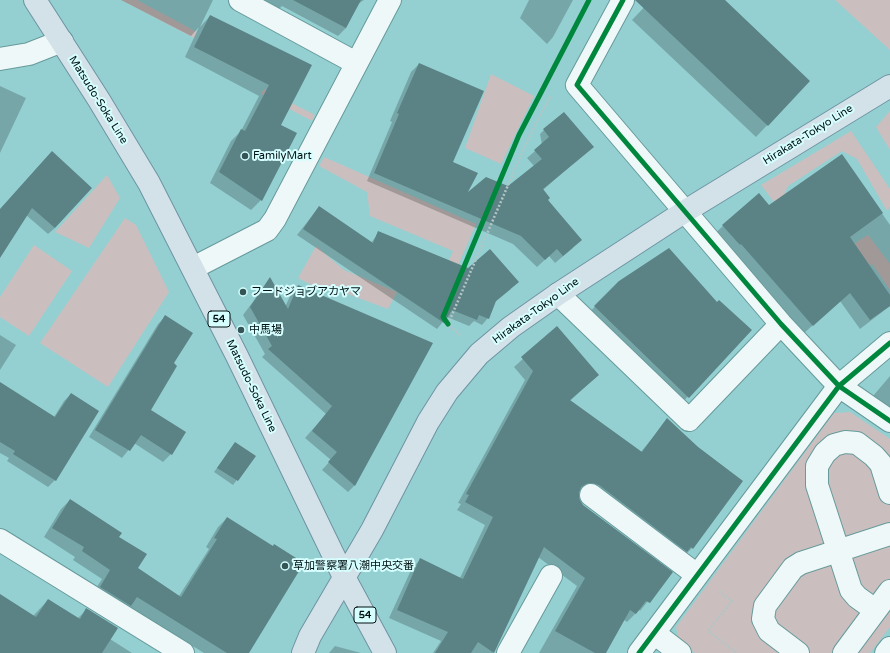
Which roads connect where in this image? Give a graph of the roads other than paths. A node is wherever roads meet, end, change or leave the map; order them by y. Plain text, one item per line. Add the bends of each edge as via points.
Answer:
1 (240, 0) edge
2 (390, 0) edge
3 (623, 0) edge
4 (37, 1) edge
5 (62, 41) junction
6 (0, 59) edge
7 (356, 64) junction
8 (890, 86) edge
9 (684, 212) junction
10 (193, 268) junction
11 (558, 294) junction
12 (781, 324) junction
13 (890, 343) edge
14 (839, 386) junction
15 (890, 421) edge
16 (793, 448) junction
17 (817, 466) junction
18 (890, 493) edge
19 (591, 494) dead end
20 (890, 534) edge
21 (0, 540) edge
22 (839, 550) junction
23 (698, 575) junction
24 (551, 576) dead end
25 (344, 577) junction
26 (890, 591) edge
27 (875, 610) junction
28 (654, 633) junction
29 (890, 648) edge
30 (182, 653) edge
31 (303, 653) edge
32 (385, 653) edge
33 (508, 653) edge
34 (639, 653) edge
35 (680, 653) edge
36 (798, 653) edge
37 (844, 653) edge
38 (886, 653) edge

1 - 7 street
2 - 7 street
3 - 9 street via 577,85
4 - 5 main road, Matsudo-Soka Line / 54
5 - 6 street via 29,54
5 - 10 main road, Matsudo-Soka Line / 54 via 148,183
7 - 10 street via 267,230
8 - 9 main road, Hirakata-Tokyo Line
9 - 11 main road, Hirakata-Tokyo Line
9 - 12 street
10 - 25 main road, Matsudo-Soka Line / 54
11 - 12 street via 689,420
11 - 25 main road, Hirakata-Tokyo Line via 479,354 447,392 428,422 372,530
12 - 14 street
13 - 14 street
14 - 15 street
14 - 16 street
16 - 17 street
16 - 23 street
17 - 18 street via 834,445 856,443 881,464
17 - 22 street via 817,485
19 - 23 street
20 - 22 street
21 - 30 street
22 - 27 street via 851,590
22 - 36 street via 793,568 765,606 763,619 769,631
23 - 28 street
24 - 33 street
25 - 31 main road, Hirakata-Tokyo Line
25 - 32 main road, Matsudo-Soka Line / 54
26 - 27 street
27 - 37 street
28 - 34 street
28 - 35 street
29 - 38 street

